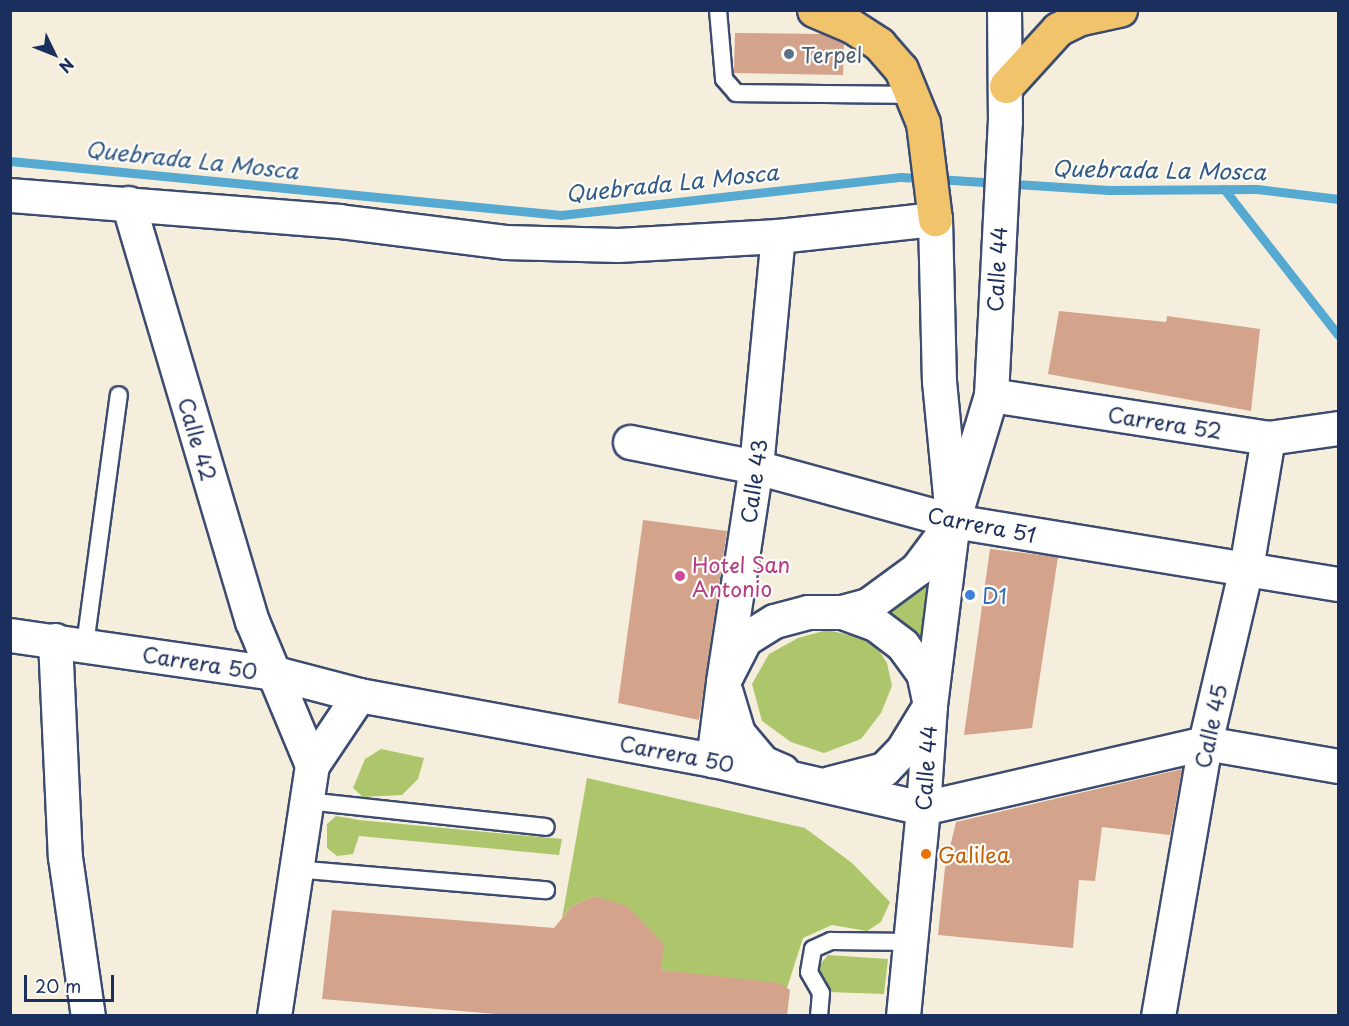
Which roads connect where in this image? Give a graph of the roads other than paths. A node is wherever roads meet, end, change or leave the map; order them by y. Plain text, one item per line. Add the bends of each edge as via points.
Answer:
1 (718, 10) edge
2 (814, 10) edge
3 (1120, 10) edge
4 (1004, 14) edge
5 (1005, 86) junction
6 (919, 109) junction
7 (10, 195) edge
8 (128, 203) junction
9 (934, 211) junction
10 (778, 237) junction
11 (119, 395) dead end
12 (990, 395) junction
13 (1338, 428) edge
14 (1268, 438) junction
15 (630, 442) dead end
16 (756, 467) junction
17 (953, 521) junction
18 (1246, 568) junction
19 (1338, 584) edge
20 (842, 612) junction
21 (10, 634) edge
22 (70, 643) junction
23 (275, 673) junction
24 (723, 682) junction
25 (359, 694) junction
26 (930, 705) junction
27 (1205, 744) junction
28 (713, 760) junction
29 (312, 765) junction
30 (1338, 766) edge
31 (811, 782) junction
32 (307, 801) junction
33 (923, 808) junction
34 (546, 827) dead end
35 (294, 869) junction
36 (546, 890) dead end
37 (911, 942) junction
38 (909, 1014) edge
39 (88, 1016) edge
40 (274, 1016) edge
41 (819, 1016) edge
42 (1158, 1016) edge

1 - 6 lane via 724,79 736,93
2 - 6 highway via 850,25 879,44 901,69
3 - 5 highway via 1081,18 1058,29
4 - 5 street, Calle 44
5 - 12 street, Calle 44
6 - 9 highway
7 - 8 street
8 - 10 street via 339,221 505,242 618,245
8 - 23 street, Calle 42 via 252,621
9 - 10 street
9 - 17 street, Calle 44 via 939,381
10 - 16 street, Calle 43
11 - 22 lane
12 - 14 street, Carrera 52
12 - 17 street, Calle 44
13 - 14 street, Carrera 52
14 - 18 street, Calle 45
15 - 16 street, Carrera 51
16 - 17 street, Carrera 51
16 - 24 street, Calle 43
17 - 18 street, Carrera 51
17 - 20 street via 933,552 897,587 868,605
17 - 26 street, Calle 44
18 - 19 street, Carrera 51
18 - 27 street, Calle 45
20 - 24 street via 808,612 774,621 745,639
20 - 26 street via 875,624 903,645 923,673
21 - 22 street, Carrera 50
22 - 23 street, Carrera 50
22 - 39 street via 65,857
23 - 25 street, Carrera 50
23 - 29 street, Calle 42
24 - 28 street, Calle 43
24 - 31 street via 738,733 762,762
25 - 28 street, Carrera 50
25 - 29 street
26 - 31 street via 903,749 884,769
26 - 33 street, Calle 44
27 - 30 street, Carrera 50
27 - 33 street, Carrera 50
27 - 42 street, Calle 45
28 - 31 street, Carrera 50
29 - 32 street
31 - 33 street, Carrera 50
32 - 34 lane
32 - 35 street
33 - 37 street, Calle 44
35 - 36 lane
35 - 40 street
37 - 38 street, Calle 44
37 - 41 lane via 831,941 813,949 809,972 821,993

